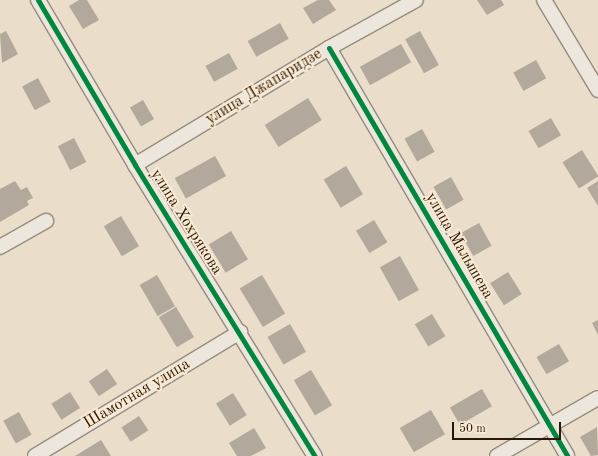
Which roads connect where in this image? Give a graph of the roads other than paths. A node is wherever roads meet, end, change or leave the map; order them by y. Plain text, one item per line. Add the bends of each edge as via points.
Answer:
1 (38, 0) edge
2 (416, 0) edge
3 (544, 0) edge
4 (329, 48) junction
5 (598, 90) edge
6 (135, 165) junction
7 (46, 221) dead end
8 (0, 247) edge
9 (240, 332) junction
10 (598, 398) edge
11 (549, 426) junction
12 (35, 456) edge
13 (315, 456) edge
14 (497, 456) edge
15 (567, 456) edge

1 - 6 street, улица Хохрякова
2 - 4 street, улица Джапаридзе
3 - 5 street
4 - 6 street, улица Джапаридзе
4 - 11 street, улица Малышева
6 - 9 street, улица Хохрякова
7 - 8 street
9 - 12 street, Шамотная улица
9 - 13 street, улица Хохрякова
10 - 11 street
11 - 14 street
11 - 15 street, улица Малышева

